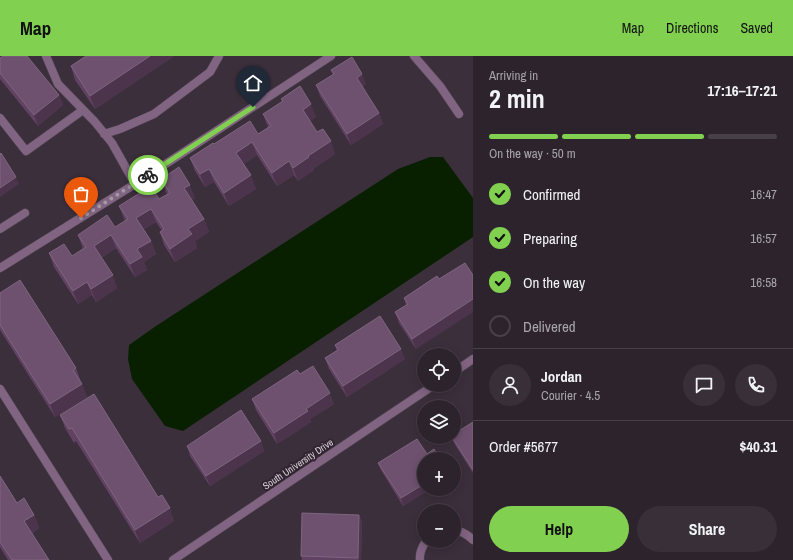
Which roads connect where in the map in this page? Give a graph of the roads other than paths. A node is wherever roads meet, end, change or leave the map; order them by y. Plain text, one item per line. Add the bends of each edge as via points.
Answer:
1 (46, 56) edge
2 (219, 56) edge
3 (331, 56) edge
4 (414, 56) edge
5 (83, 110) junction
6 (459, 114) dead end
7 (0, 118) edge
8 (104, 134) junction
9 (135, 184) junction
10 (25, 213) dead end
11 (0, 230) edge
12 (0, 268) edge
13 (473, 359) edge
14 (461, 367) edge
15 (0, 389) edge
16 (424, 392) edge
17 (461, 532) edge
18 (473, 540) edge
19 (422, 548) edge
20 (108, 560) edge
21 (173, 560) edge
22 (420, 560) edge

1 - 5 street via 58,84
2 - 8 street via 210,72 154,114
3 - 9 street
4 - 6 street via 440,86
5 - 7 street via 26,151
5 - 8 street
8 - 9 street via 112,143
9 - 12 street
10 - 11 street
13 - 14 street
15 - 20 street
16 - 21 street, South University Drive
17 - 18 street
19 - 22 street

